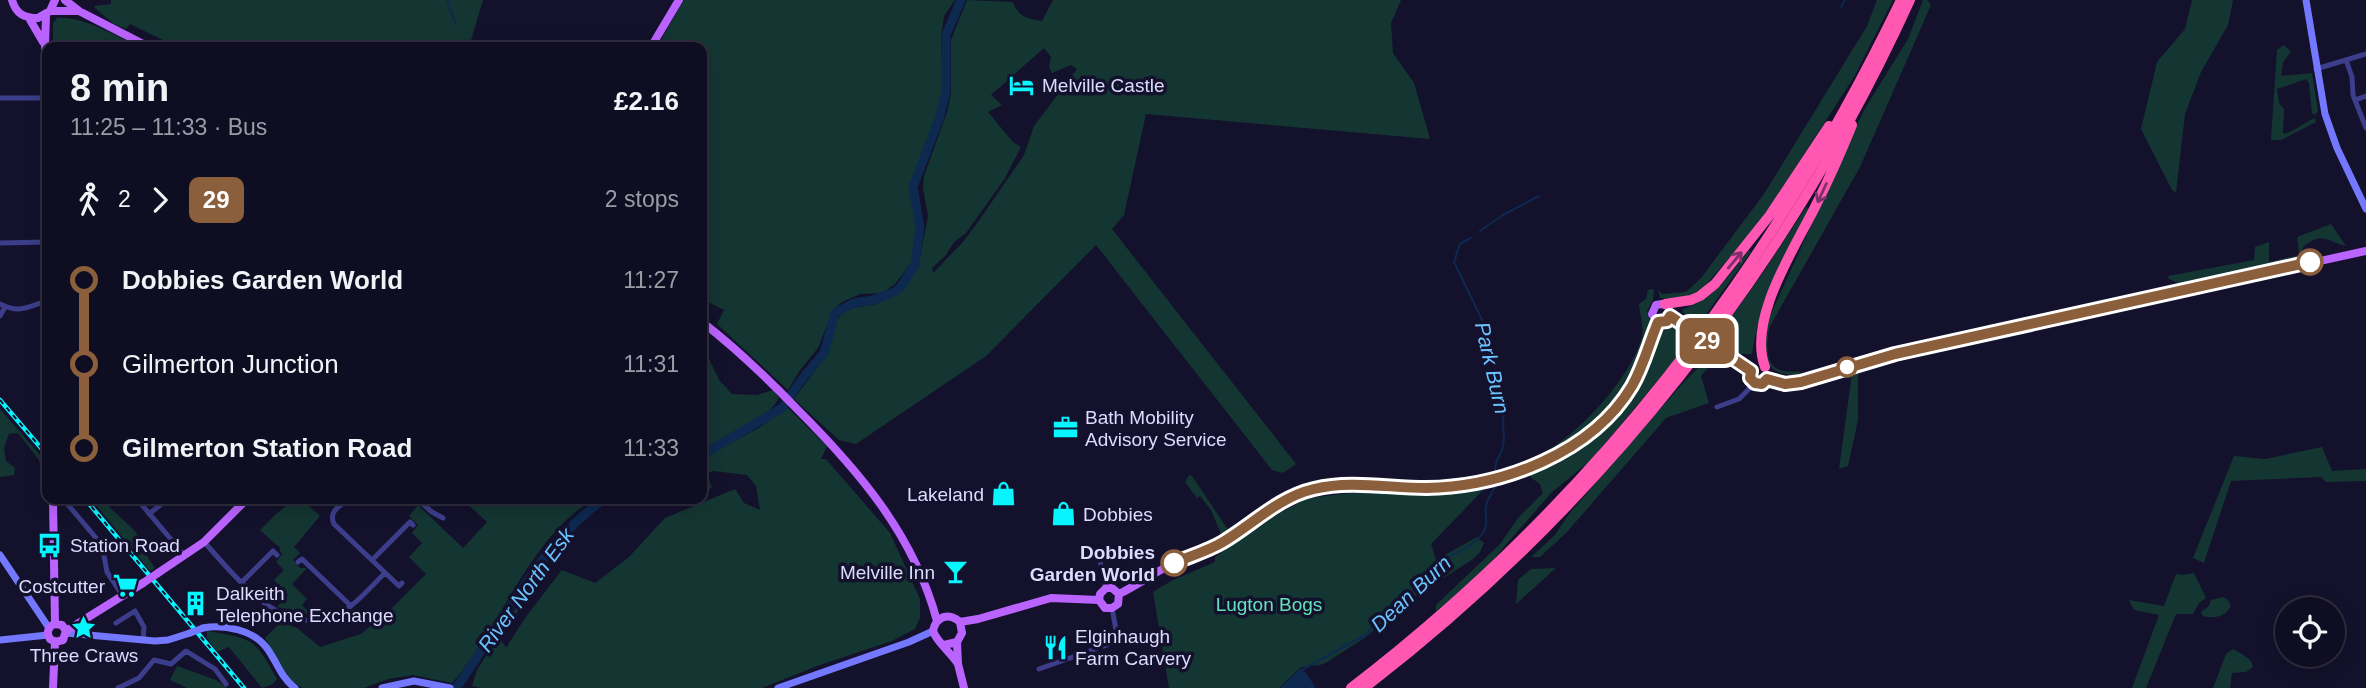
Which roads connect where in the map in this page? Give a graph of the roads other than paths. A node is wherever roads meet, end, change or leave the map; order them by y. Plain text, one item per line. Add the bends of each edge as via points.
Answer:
1 (12, 0) edge
2 (55, 0) edge
3 (65, 0) edge
4 (679, 0) edge
5 (1901, 0) edge
6 (1910, 0) edge
7 (2306, 0) edge
8 (79, 11) junction
9 (48, 13) junction
10 (29, 18) junction
11 (43, 42) edge
12 (45, 42) edge
13 (139, 42) edge
14 (654, 42) edge
15 (1891, 42) junction
16 (1879, 45) junction
17 (2366, 54) edge
18 (2346, 61) junction
19 (2316, 69) junction
20 (2366, 96) edge
21 (0, 98) edge
22 (42, 98) edge
23 (2355, 100) junction
24 (2366, 128) edge
25 (2366, 209) edge
26 (42, 242) edge
27 (0, 243) edge
28 (2366, 251) edge
29 (42, 303) edge
30 (1665, 304) junction
31 (3, 305) edge
32 (0, 316) edge
33 (1670, 316) junction
34 (1658, 322) junction
35 (707, 326) edge
36 (1765, 368) junction
37 (1751, 371) junction
38 (1767, 379) junction
39 (1755, 383) junction
40 (1717, 407) dead end
41 (53, 504) edge
42 (67, 504) edge
43 (141, 504) edge
44 (162, 504) edge
45 (242, 504) edge
46 (342, 504) edge
47 (423, 504) edge
48 (149, 514) junction
49 (443, 518) dead end
50 (413, 525) dead end
51 (204, 542) junction
52 (0, 555) edge
53 (277, 555) dead end
54 (185, 556) junction
55 (372, 560) junction
56 (1100, 561) dead end
57 (298, 562) dead end
58 (384, 573) junction
59 (242, 582) junction
60 (402, 583) dead end
61 (1106, 588) junction
62 (929, 591) junction
63 (1119, 594) junction
64 (123, 597) junction
65 (1099, 600) junction
66 (351, 606) junction
67 (1112, 608) junction
68 (949, 616) junction
69 (937, 621) junction
70 (117, 622) dead end
71 (961, 626) junction
72 (52, 632) junction
73 (66, 632) junction
74 (938, 638) junction
75 (0, 640) edge
76 (143, 640) junction
77 (957, 642) junction
78 (958, 664) junction
79 (1039, 669) dead end
80 (226, 684) dead end
81 (446, 687) edge
82 (53, 688) edge
83 (118, 688) edge
84 (295, 688) edge
85 (382, 688) edge
86 (778, 688) edge
87 (964, 688) edge
88 (1351, 688) edge
89 (1364, 688) edge

1 - 10 main road via 18,12
2 - 9 main road
3 - 8 main road
4 - 14 main road
5 - 16 highway
6 - 15 highway
7 - 19 main road
8 - 9 main road
8 - 13 main road
9 - 10 main road
9 - 12 main road
10 - 11 main road
15 -> 36 highway via 1771,299 1760,350
15 - 89 highway via 1783,232 1673,384 1591,480 1522,551
30 -> 16 highway via 1691,300 1708,291 1746,247
16 - 88 highway via 1777,225 1649,401 1507,554
17 - 18 street
18 - 19 street
18 - 23 street
19 - 25 main road via 2327,120
20 - 23 street
21 - 22 street
23 - 24 street
26 - 27 street
28 - 38 main road via 1895,354 1801,382
29 - 31 street via 19,310
30 - 33 main road
30 - 34 main road via 1654,308
31 - 32 street
33 - 34 main road
33 - 37 main road, bridge
34 - 63 main road via 1631,387 1600,425 1561,452 1496,477 1450,486 1350,484 1301,492 1222,543
35 - 62 main road via 839,451 901,534
36 - 37 main road via 1756,366
36 - 38 main road
37 - 39 main road
38 - 39 main road
39 - 40 street via 1739,400
41 - 72 main road
42 - 64 street via 102,545 107,572
43 - 48 street
44 - 48 street
45 - 51 main road
46 - 55 street via 332,516 334,524
47 - 49 street
48 - 54 street
50 - 55 street
51 - 54 main road
51 - 59 street
52 - 72 main road
53 - 59 street via 273,551
54 - 64 main road, bridge
55 - 58 street
56 - 61 street
57 - 66 street via 302,559
58 - 60 street via 399,586
58 - 66 street
59 - 66 street via 272,610 296,619 321,620
61 - 63 main road
61 - 65 main road
62 - 68 main road
62 - 69 main road
63 - 67 main road via 1118,604
64 - 73 main road
65 - 67 main road via 1105,608
65 - 71 main road via 1051,598
67 - 79 street via 1118,641
68 - 69 main road
68 - 71 main road
69 - 74 main road
70 - 76 street via 135,611 144,627
71 - 77 main road
72 - 73 main road via 62,625
72 - 73 main road via 63,640
72 - 75 main road
72 - 82 main road
73 - 76 main road
74 - 77 main road
74 - 78 main road
74 - 86 main road via 909,642
76 - 84 main road, bridge via 168,640 203,628 223,627 248,634 267,648
77 - 78 main road
78 - 87 main road
80 - 83 street via 215,669 186,651 171,664 154,660 139,678
81 - 85 main road via 414,681

